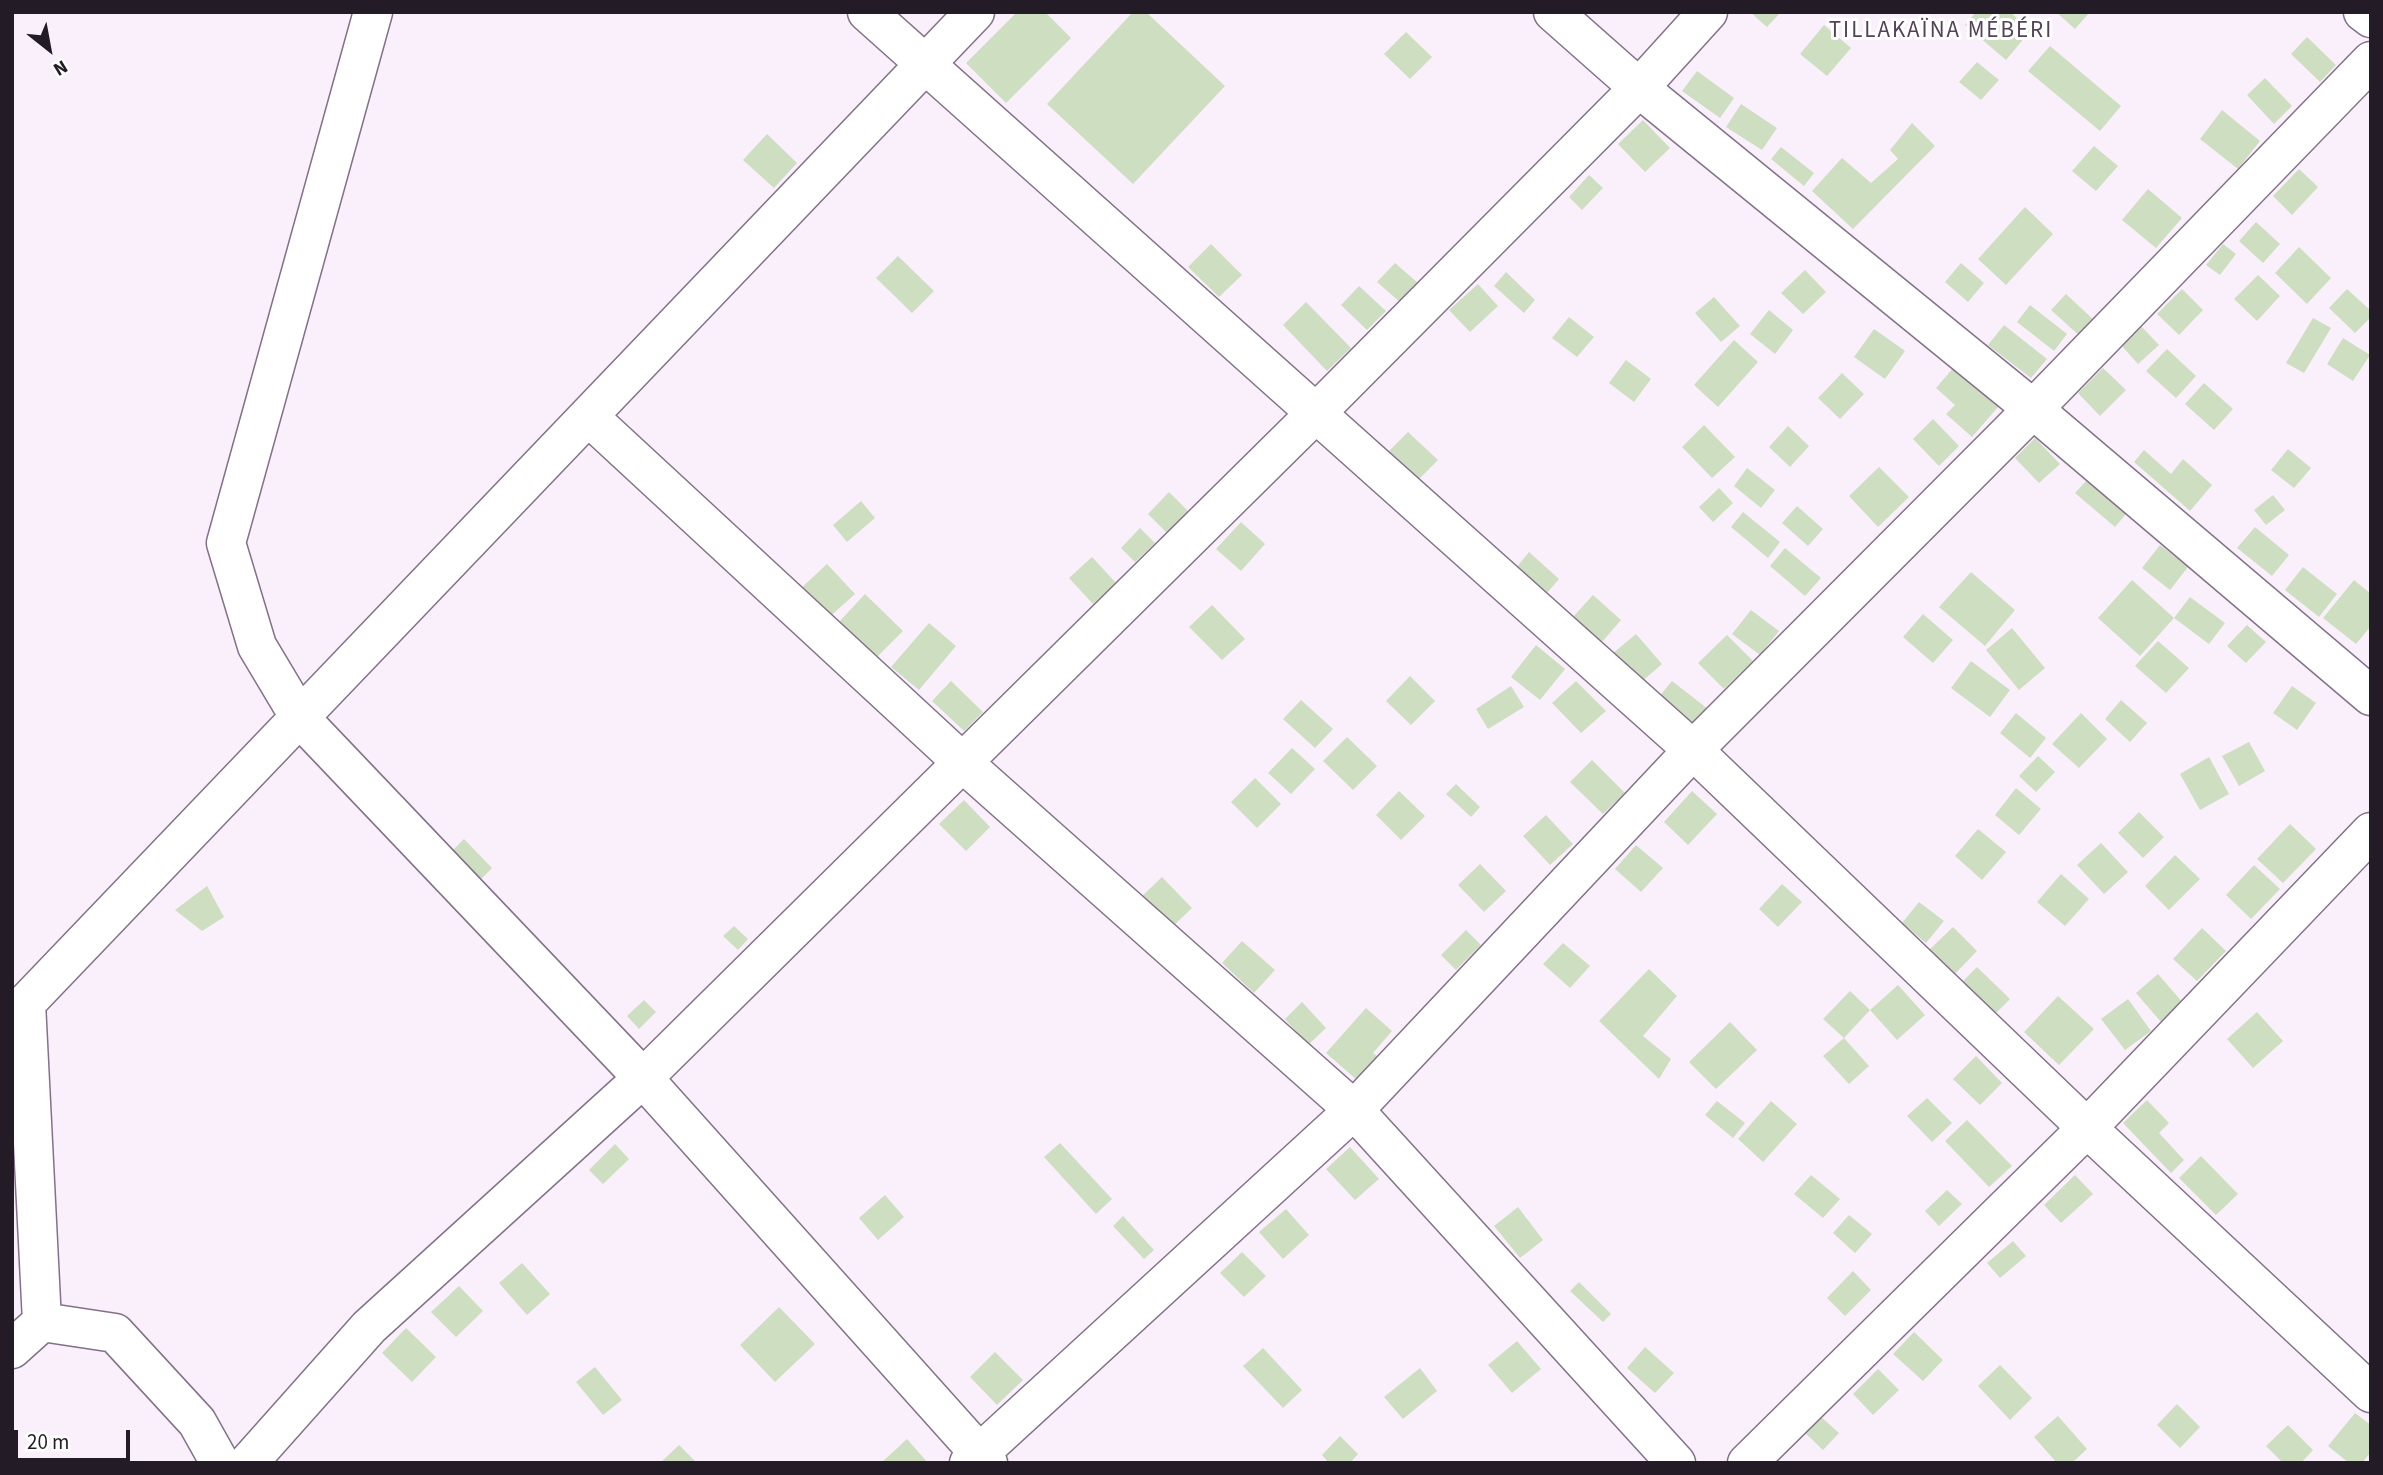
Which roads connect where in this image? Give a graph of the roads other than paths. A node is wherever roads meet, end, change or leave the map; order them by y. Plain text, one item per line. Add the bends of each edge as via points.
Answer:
1 (373, 12) edge
2 (867, 12) edge
3 (975, 12) edge
4 (1553, 12) edge
5 (1708, 12) edge
6 (2363, 12) edge
7 (2371, 18) edge
8 (2371, 61) edge
9 (925, 64) junction
10 (1639, 88) junction
11 (2033, 409) junction
12 (1315, 414) junction
13 (589, 417) junction
14 (2371, 696) edge
15 (300, 718) junction
16 (1693, 750) junction
17 (962, 762) junction
18 (2371, 832) edge
19 (643, 1078) junction
20 (1354, 1110) junction
21 (2087, 1128) junction
22 (42, 1322) junction
23 (12, 1349) edge
24 (2371, 1393) edge
25 (979, 1459) edge
26 (220, 1463) edge
27 (248, 1463) edge
28 (1676, 1463) edge
29 (1746, 1463) edge

1 - 15 street via 226,543 257,646
2 - 9 street
3 - 9 street
4 - 10 street
5 - 10 street
6 - 7 street
8 - 11 street
9 - 12 street
9 - 13 street
10 - 11 street
10 - 12 street
11 - 14 street
11 - 16 street
12 - 16 street
12 - 17 street
13 - 15 street
13 - 17 street
15 - 19 street
15 - 22 street via 26,1003
16 - 20 street
16 - 21 street
17 - 19 street
17 - 20 street
18 - 21 street
19 - 25 street
19 - 27 street via 369,1327
20 - 25 street
20 - 28 street
21 - 24 street
21 - 29 street
22 - 23 street
22 - 26 street via 115,1333 197,1422

